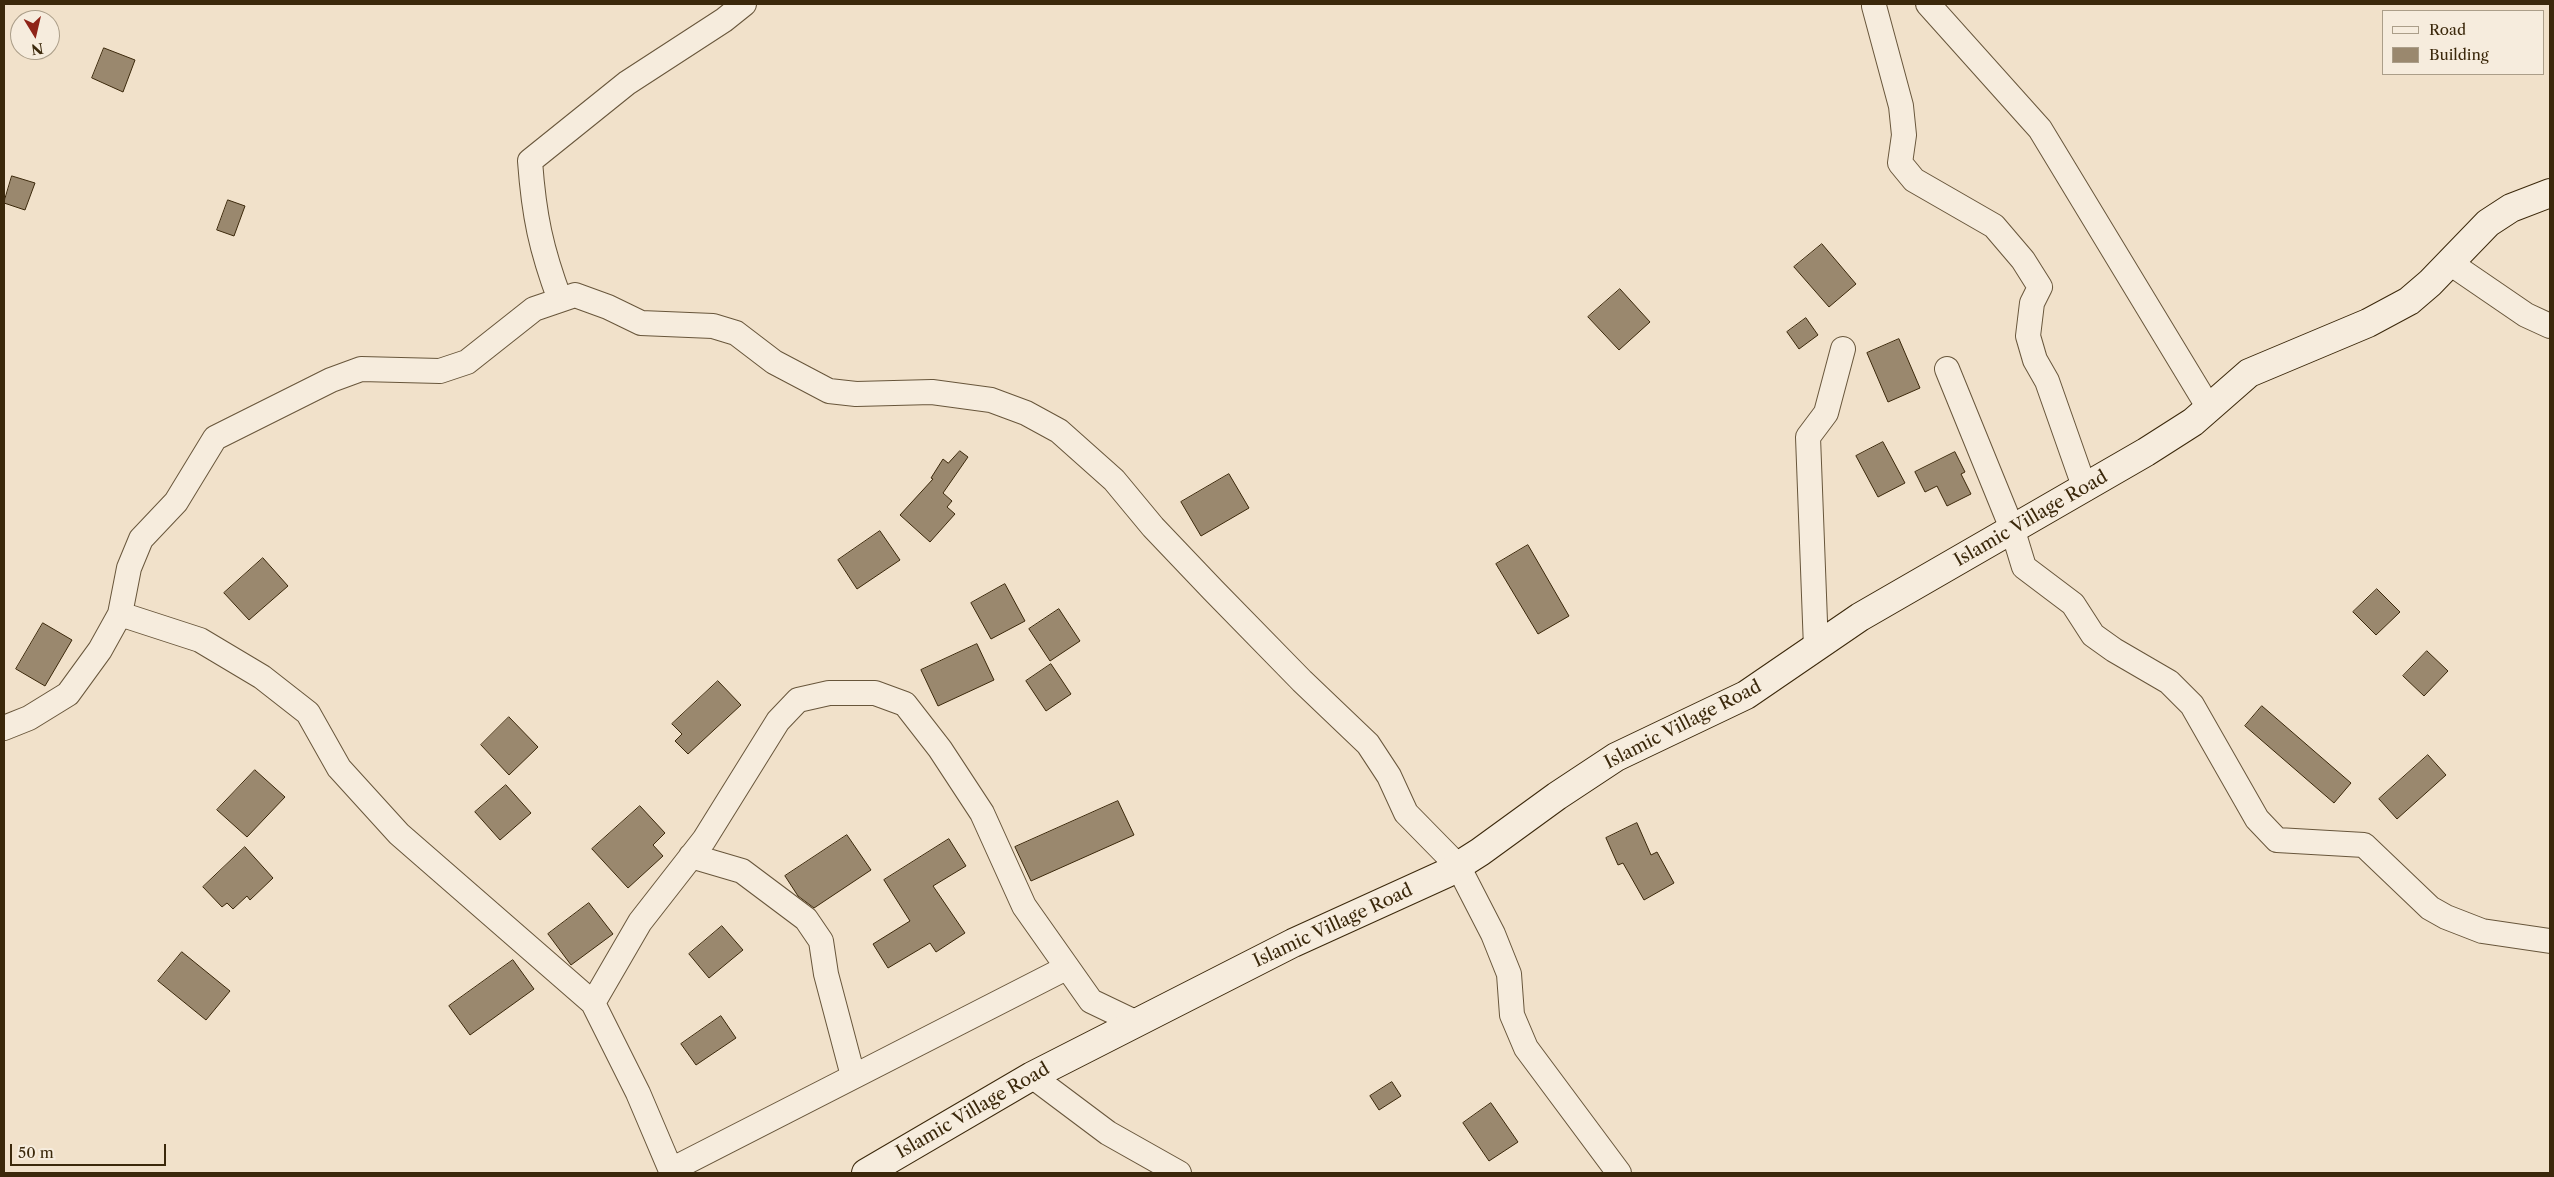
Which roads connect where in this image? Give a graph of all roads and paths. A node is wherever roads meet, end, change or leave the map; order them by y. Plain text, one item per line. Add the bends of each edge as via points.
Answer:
1 (744, 4) edge
2 (1928, 4) edge
3 (1874, 6) dead end
4 (2550, 193) edge
5 (2450, 263) junction
6 (560, 300) junction
7 (2550, 326) edge
8 (1843, 348) dead end
9 (1947, 369) dead end
10 (2209, 408) junction
11 (2085, 489) junction
12 (2013, 530) junction
13 (120, 614) junction
14 (1816, 648) junction
15 (4, 728) edge
16 (691, 856) junction
17 (1458, 866) junction
18 (2550, 941) edge
19 (1066, 968) junction
20 (593, 1003) junction
21 (1137, 1023) junction
22 (853, 1076) junction
23 (1032, 1076) junction
24 (671, 1171) edge
25 (866, 1173) edge
26 (1179, 1173) edge
27 (1619, 1173) edge

1 - 6 street via 627,83 530,161 533,209 544,256
2 - 10 street via 2040,128
3 - 11 street via 1901,106 1904,135 1900,163 1914,180 1994,226 2023,260 2040,287 2032,303 2028,336
4 - 5 street, Islamic Village Road via 2511,208 2488,223
5 - 7 street via 2526,315
5 - 10 street, Islamic Village Road via 2409,302 2360,327 2249,373
6 - 13 street via 534,309 467,362 440,371 361,369 331,380 215,438 176,502 142,539 129,568
6 - 17 street via 575,295 641,323 714,326 736,333 774,362 829,391 856,394 932,392 991,400 1026,413 1059,431 1114,480 1213,590 1368,744 1389,776 1406,813
8 - 14 street via 1826,413 1808,437
9 - 12 street
10 - 11 street, Islamic Village Road via 2193,422
11 - 12 street, Islamic Village Road
12 - 14 street, Islamic Village Road via 1860,617
12 - 18 street via 2024,567 2073,604 2093,635 2170,682 2192,705 2257,819 2276,840 2364,845 2430,908 2482,931
13 - 15 street via 100,650 68,694 29,718
13 - 20 street via 200,640 262,677 308,714 339,768 399,834
14 - 17 street, Islamic Village Road via 1746,695 1616,757
16 - 19 street via 778,721 798,700 829,693 875,693 905,704 940,749 982,813 1024,906
16 - 20 street via 640,922
16 - 22 street via 742,871 806,918 821,941 826,974
17 - 21 street, Islamic Village Road via 1293,943
17 - 27 street via 1493,934 1509,974 1512,1015 1526,1048
19 - 21 street via 1091,1001
19 - 22 street
20 - 24 street via 638,1093
21 - 23 street, Islamic Village Road
22 - 24 street
23 - 25 street, Islamic Village Road
23 - 26 street via 1108,1133

